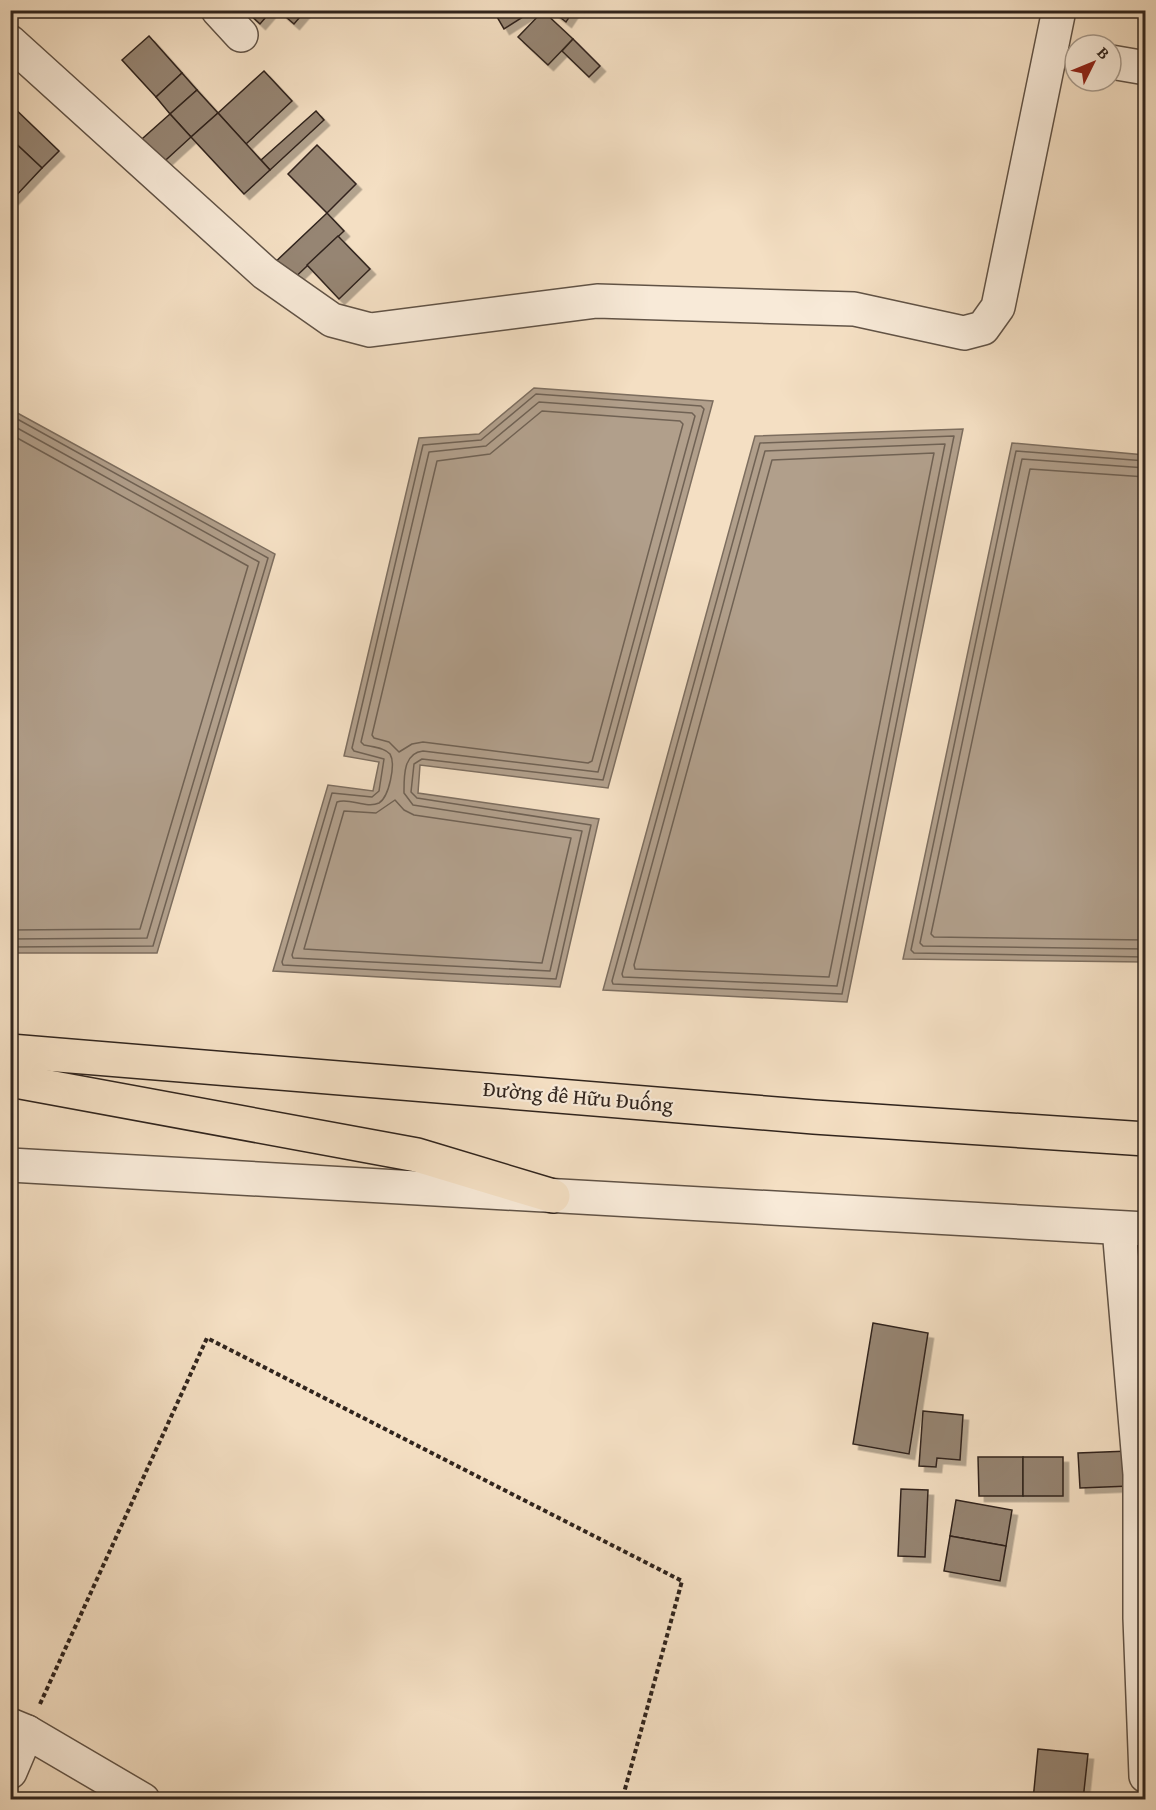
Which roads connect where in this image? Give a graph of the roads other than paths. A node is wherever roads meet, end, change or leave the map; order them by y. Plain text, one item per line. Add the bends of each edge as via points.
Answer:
1 (218, 10) edge
2 (1059, 10) edge
3 (241, 35) dead end
4 (10, 42) edge
5 (1063, 52) edge
6 (1123, 64) edge
7 (1146, 68) edge
8 (10, 1051) edge
9 (10, 1080) edge
10 (1146, 1139) edge
11 (10, 1165) edge
12 (553, 1196) junction
13 (1132, 1228) edge
14 (19, 1728) edge
15 (10, 1772) edge
16 (1146, 1776) edge
17 (142, 1800) edge

1 - 3 street
2 - 5 street
4 - 5 street via 265,273 332,320 370,330 597,301 854,309 964,333 983,328 998,307
6 - 7 street
8 - 10 main road, Đường đê Hữu Đuống via 802,1116
9 - 12 main road via 417,1155
11 - 12 street
12 - 13 street
13 - 16 street
14 - 15 street
14 - 17 street

